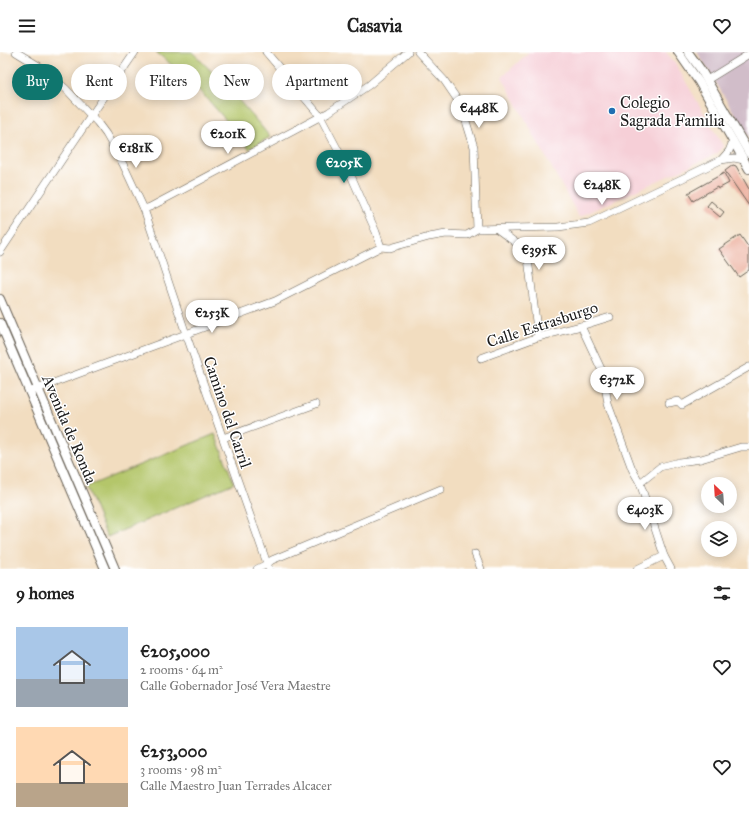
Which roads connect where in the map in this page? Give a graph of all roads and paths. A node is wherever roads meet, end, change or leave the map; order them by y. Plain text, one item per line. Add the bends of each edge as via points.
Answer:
1 (16, 52) edge
2 (135, 52) edge
3 (266, 52) edge
4 (408, 52) edge
5 (418, 52) edge
6 (678, 52) edge
7 (688, 52) edge
8 (749, 54) edge
9 (707, 80) junction
10 (91, 116) junction
11 (320, 116) junction
12 (733, 141) junction
13 (749, 153) edge
14 (721, 160) junction
15 (744, 160) junction
16 (749, 169) edge
17 (144, 209) junction
18 (497, 229) junction
19 (477, 230) junction
20 (380, 247) junction
21 (0, 252) edge
22 (0, 300) edge
23 (610, 316) dead end
24 (0, 323) edge
25 (581, 326) junction
26 (186, 334) junction
27 (538, 337) junction
28 (481, 358) dead end
29 (749, 366) edge
30 (38, 388) junction
31 (29, 392) junction
32 (670, 403) dead end
33 (316, 404) dead end
34 (223, 438) junction
35 (749, 446) edge
36 (640, 484) junction
37 (440, 489) dead end
38 (475, 554) dead end
39 (664, 556) junction
40 (268, 566) edge
41 (105, 569) edge
42 (115, 569) edge
43 (257, 569) edge
44 (481, 569) edge
45 (637, 569) edge
46 (671, 569) edge

1 - 10 street, Camino del Carril via 42,68
2 - 10 street
3 - 11 street
4 - 11 street via 369,85
5 - 19 street via 444,80 461,105 474,147
6 - 12 street via 699,82
7 - 9 street
8 - 9 street
9 - 13 street
10 - 17 street, Camino del Carril via 106,134
10 - 21 street
11 - 17 street
11 - 20 street via 349,171
12 - 14 street
12 - 15 street
14 - 15 street
14 - 18 street via 589,223
15 - 16 street
17 - 26 street, Camino del Carril
18 - 19 street
18 - 27 street via 527,252
19 - 20 street via 467,235 446,234 390,248
20 - 26 street via 275,301
22 - 30 street, Avenida de Ronda
23 - 25 street, Calle Estrasburgo
24 - 31 street, Avenida de Ronda
25 - 27 street, Calle Estrasburgo
25 - 36 street via 602,371 608,404
26 - 30 street
26 - 34 street, Camino del Carril
27 - 28 street, Calle Estrasburgo
29 - 32 street via 682,405 678,401
30 - 31 street
30 - 42 street, Avenida de Ronda
31 - 41 street, Avenida de Ronda
33 - 34 street
34 - 40 street, Camino del Carril
35 - 36 street via 660,467
36 - 39 street
37 - 40 street via 272,560
38 - 44 street
39 - 45 street
39 - 46 street
40 - 43 street

